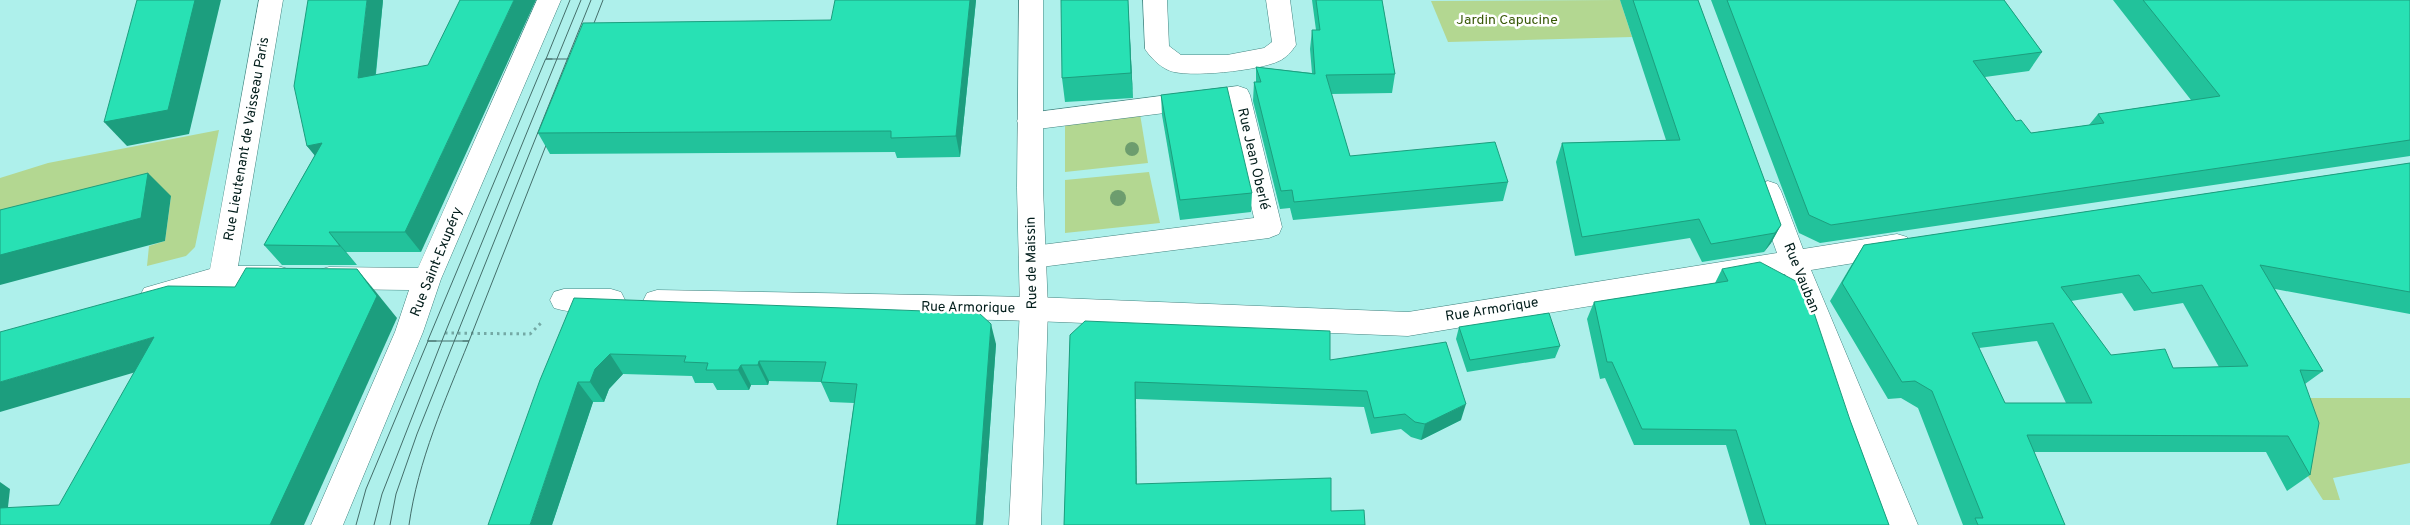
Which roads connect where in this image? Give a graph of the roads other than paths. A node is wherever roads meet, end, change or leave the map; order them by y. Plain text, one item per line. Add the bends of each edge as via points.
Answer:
1 (271, 0) edge
2 (548, 0) edge
3 (1031, 0) edge
4 (1155, 0) edge
5 (1278, 0) edge
6 (1030, 121) junction
7 (1759, 168) edge
8 (1920, 241) edge
9 (1033, 257) junction
10 (1793, 260) junction
11 (222, 277) junction
12 (427, 280) junction
13 (564, 300) road end
14 (125, 304) edge
15 (1034, 309) junction
16 (327, 525) edge
17 (1026, 525) edge
18 (1902, 525) edge

1 - 11 street, Rue Lieutenant de Vaisseau Paris
2 - 12 street, Rue Saint-Exupéry
3 - 6 street, Rue de Maissin
4 - 5 street via 1157,49 1176,64 1227,64 1271,55 1284,45
6 - 9 street, Rue de Maissin
6 - 9 street, Rue Jean Oberlé via 1238,95 1268,227
7 - 10 street, Rue Vauban
8 - 10 street, Rue Armorique
9 - 15 street, Rue de Maissin
10 - 15 street, Rue Armorique via 1408,324
10 - 18 street, Rue Vauban
11 - 12 street
11 - 14 street
12 - 16 street, Rue Saint-Exupéry via 409,332
13 - 15 street, Rue Armorique
15 - 17 street, Rue de Maissin

